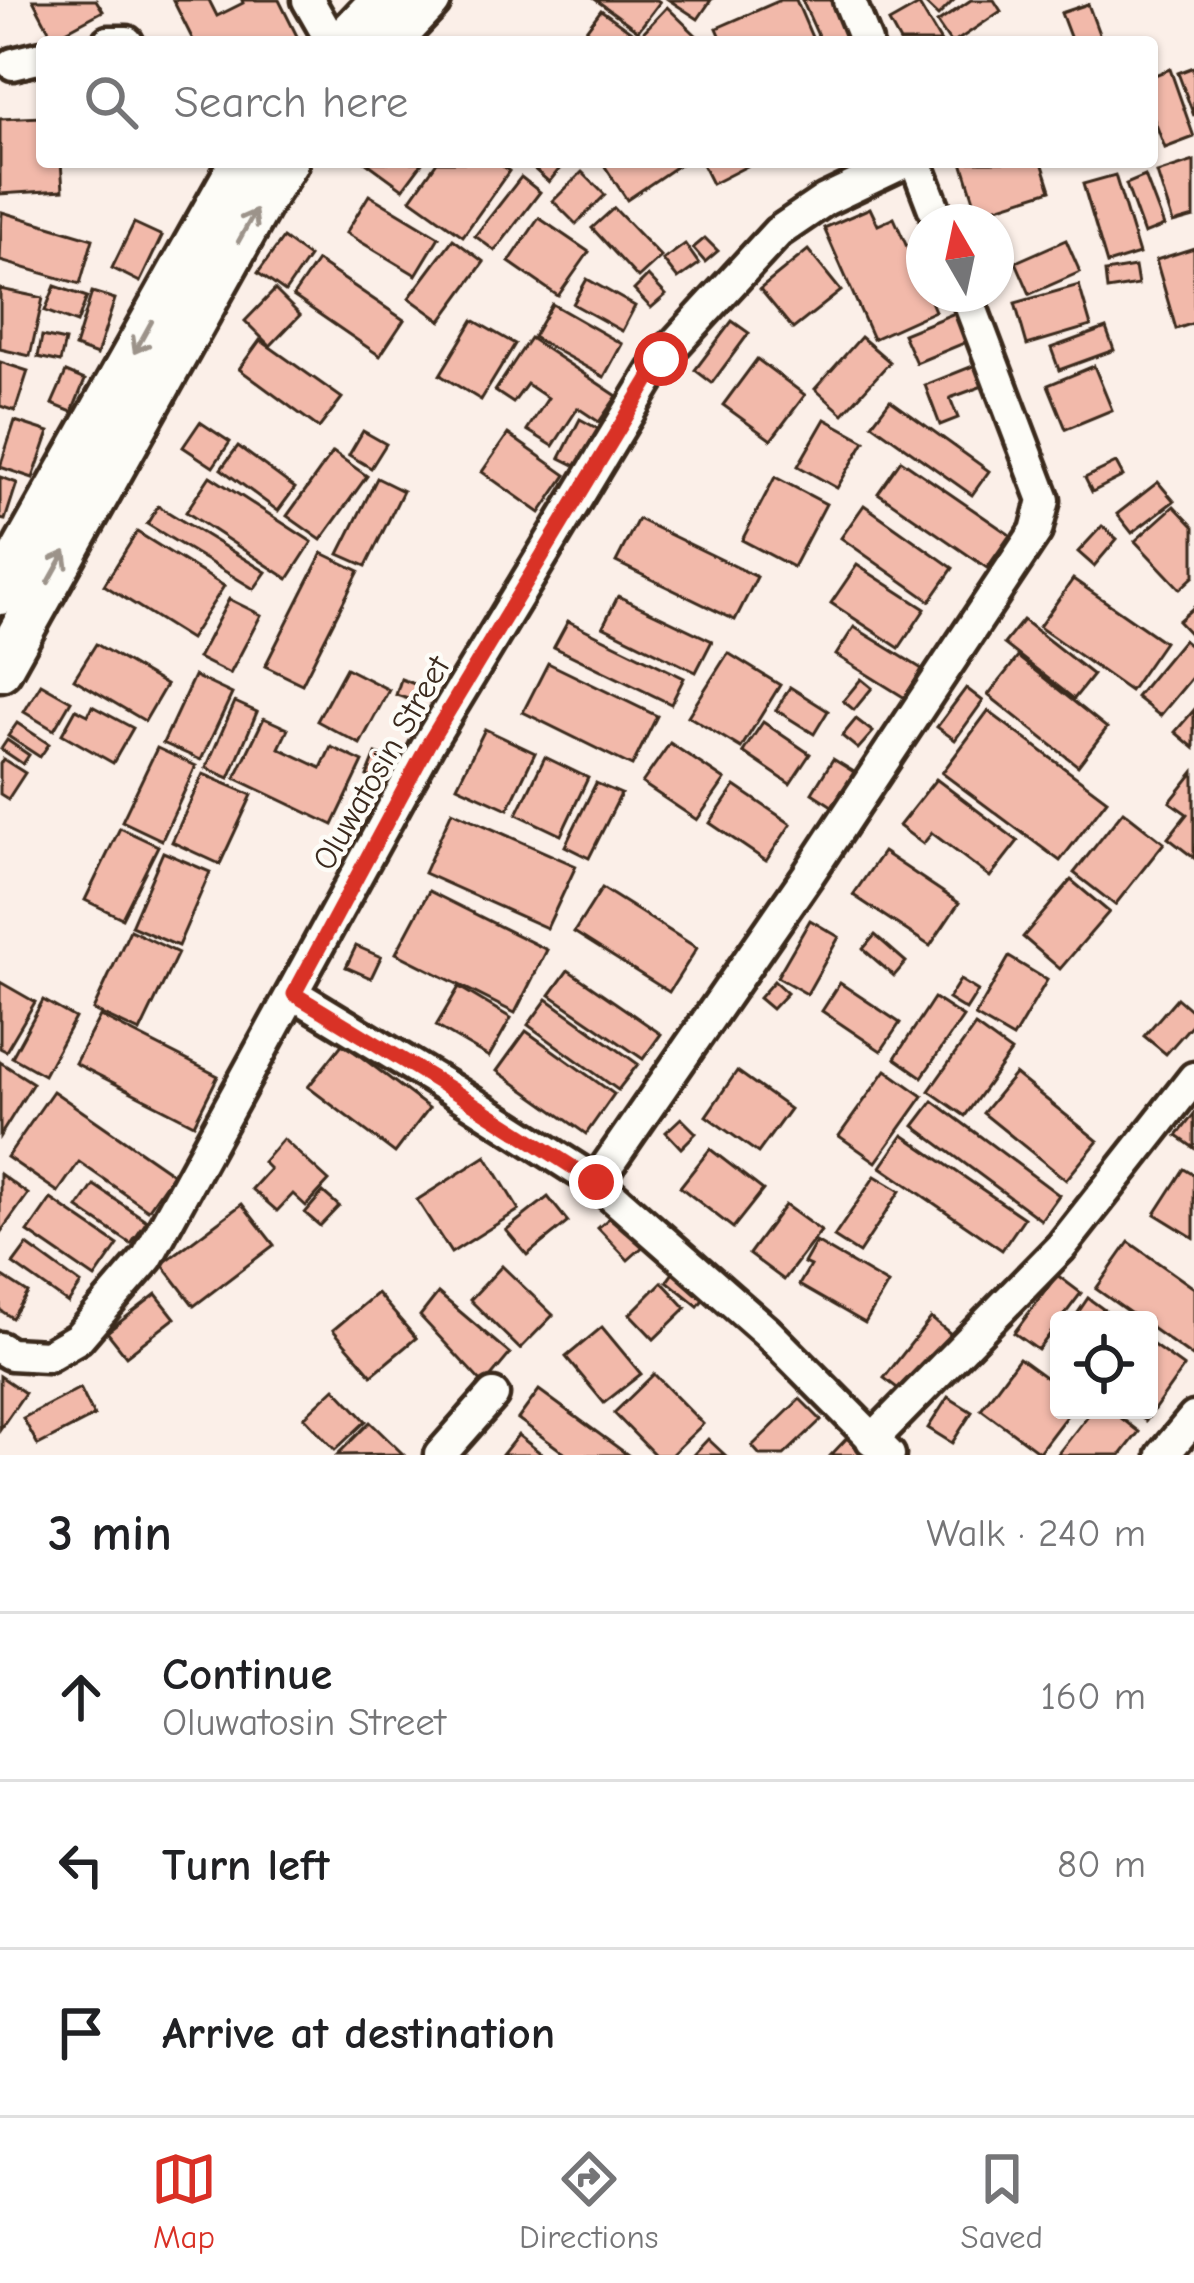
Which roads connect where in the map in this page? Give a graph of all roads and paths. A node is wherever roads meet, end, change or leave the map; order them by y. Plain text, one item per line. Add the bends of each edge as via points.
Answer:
1 (308, 0) edge
2 (383, 0) edge
3 (429, 0) edge
4 (849, 0) edge
5 (329, 36) edge
6 (349, 36) edge
7 (394, 36) edge
8 (864, 36) edge
9 (239, 168) edge
10 (282, 168) edge
11 (892, 168) edge
12 (918, 168) edge
13 (932, 204) edge
14 (973, 312) edge
15 (8, 612) edge
16 (0, 669) edge
17 (294, 994) junction
18 (1194, 1078) edge
19 (596, 1182) junction
20 (0, 1348) edge
21 (493, 1395) dead end
22 (1194, 1418) edge
23 (880, 1447) edge
24 (440, 1455) edge
25 (1162, 1455) edge

1 - 5 street
2 - 6 main road
3 - 7 main road
4 - 8 street
9 -> 15 main road
15 -> 10 main road
11 - 17 street, Oluwatosin Street via 778,232 661,359 429,743
12 - 13 street
14 - 19 street via 1044,500 1036,531
15 - 16 main road
17 - 19 street
17 - 20 street, Oluwatosin Street via 147,1258 78,1338 47,1356
18 - 23 street via 1061,1246
19 - 23 street via 767,1332
21 - 24 street
22 - 25 street

